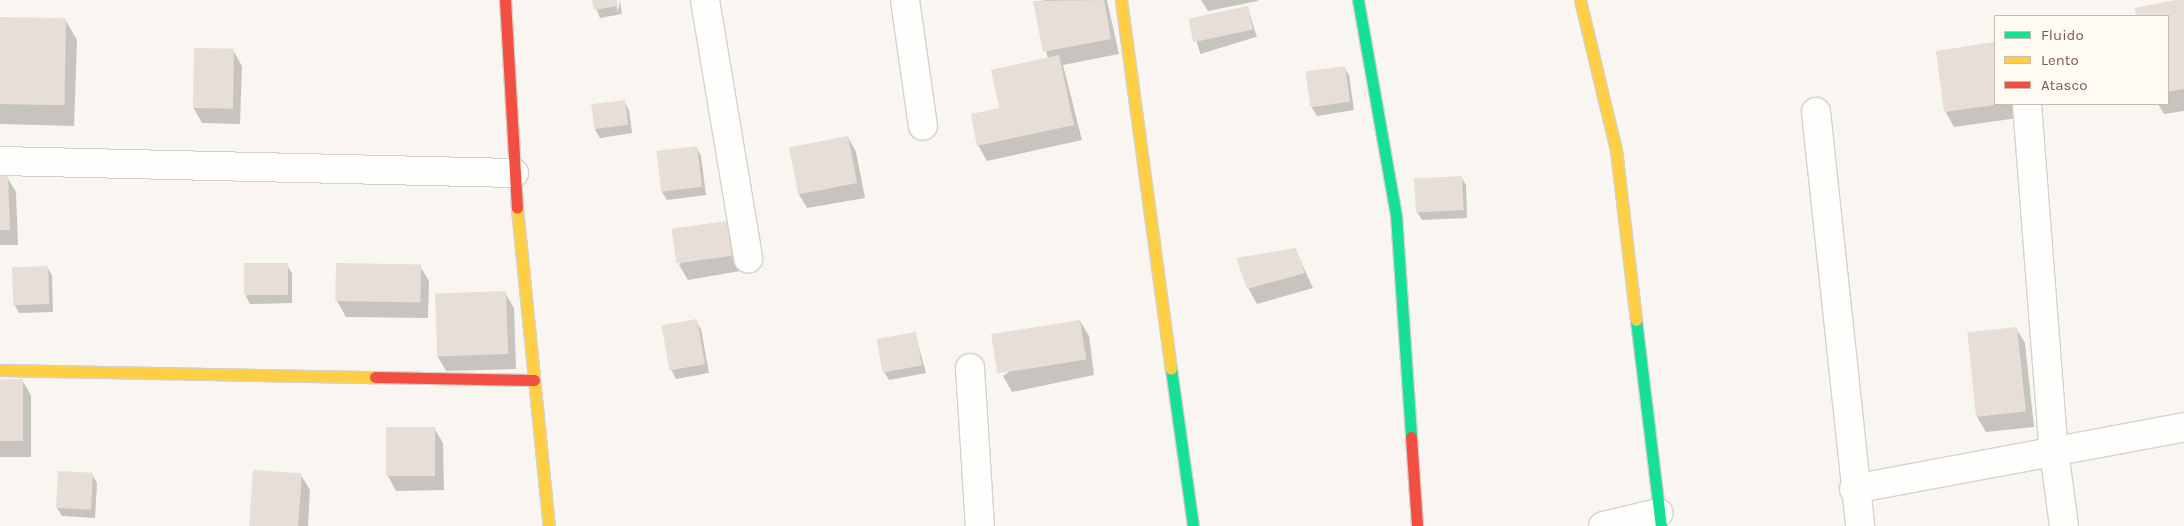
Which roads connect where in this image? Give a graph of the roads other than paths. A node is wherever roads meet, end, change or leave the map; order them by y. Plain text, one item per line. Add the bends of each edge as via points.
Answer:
1 (505, 0) edge
2 (705, 0) edge
3 (905, 0) edge
4 (1121, 0) edge
5 (1358, 0) edge
6 (1580, 0) edge
7 (2027, 105) edge
8 (1816, 112) dead end
9 (923, 126) dead end
10 (0, 162) edge
11 (514, 173) junction
12 (748, 258) dead end
13 (970, 368) dead end
14 (0, 370) edge
15 (534, 380) junction
16 (2184, 426) edge
17 (2054, 451) junction
18 (1854, 489) junction
19 (1659, 519) edge
20 (549, 526) edge
21 (980, 526) edge
22 (1193, 526) edge
23 (1417, 526) edge
24 (1603, 526) edge
25 (1860, 526) edge
26 (2064, 526) edge

1 - 11 street
2 - 12 street
3 - 9 street
4 - 22 street
5 - 23 street via 1396,215
6 - 19 street via 1616,150
7 - 17 street
8 - 18 street
10 - 11 street
11 - 15 street
13 - 21 street
14 - 15 street
15 - 20 street
16 - 17 street
17 - 18 street
17 - 26 street
18 - 25 street
19 - 24 street

